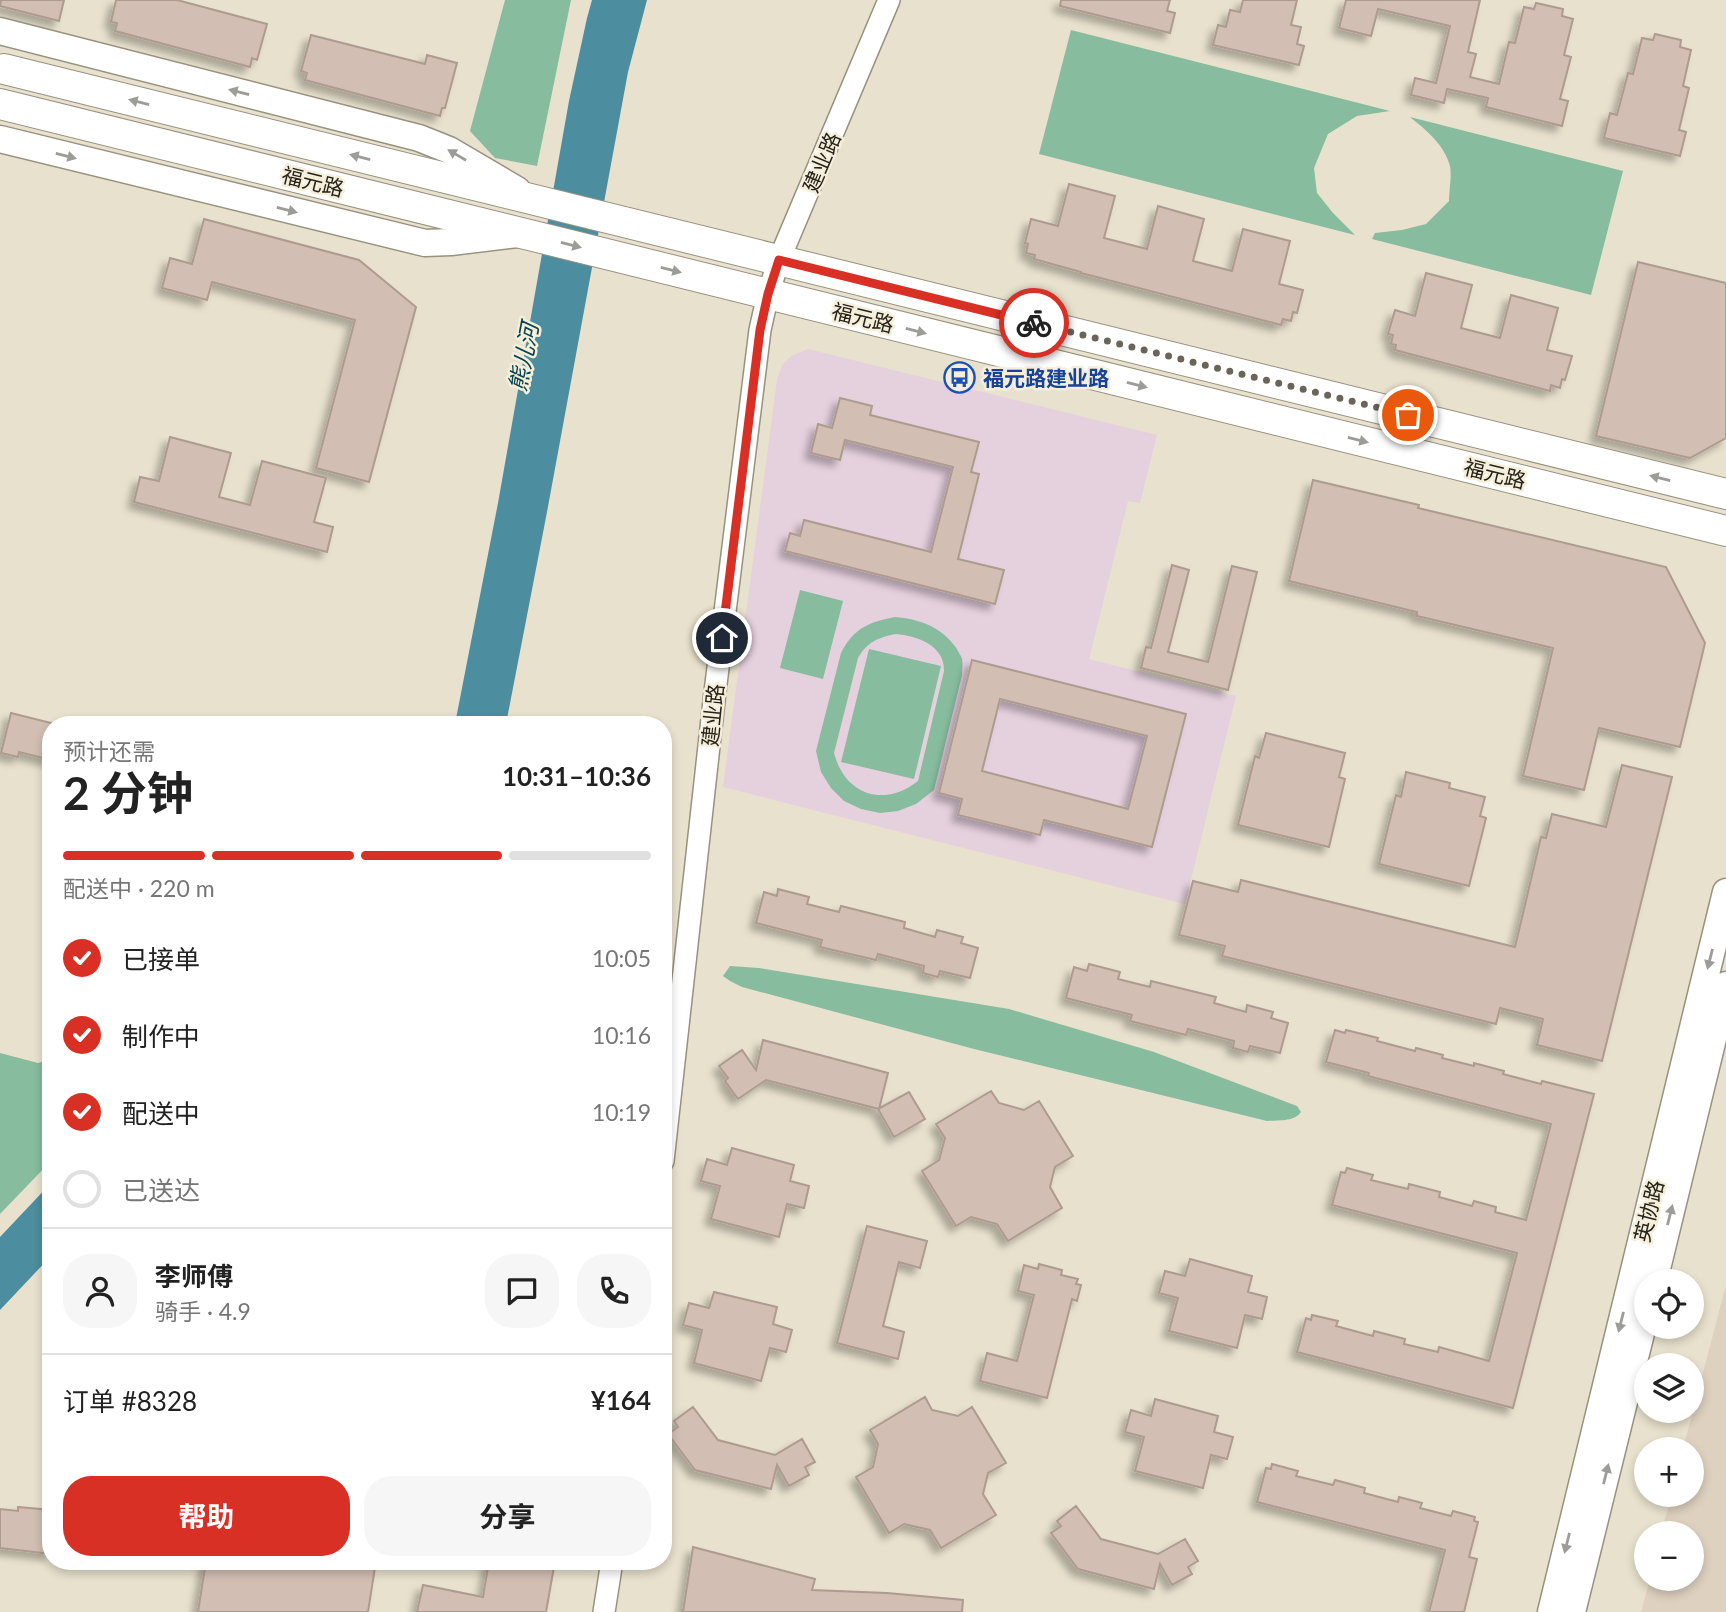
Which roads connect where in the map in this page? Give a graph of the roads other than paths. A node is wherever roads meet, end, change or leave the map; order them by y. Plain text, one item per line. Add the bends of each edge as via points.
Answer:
1 (889, 0) edge
2 (0, 31) edge
3 (4, 69) dead end
4 (0, 104) edge
5 (0, 139) edge
6 (541, 202) junction
7 (530, 235) junction
8 (779, 260) junction
9 (768, 294) junction
10 (1726, 494) edge
11 (1726, 531) edge
12 (1726, 892) edge
13 (1726, 985) edge
14 (672, 1080) edge
15 (1657, 1269) edge
16 (1640, 1339) edge
17 (611, 1570) edge
18 (604, 1612) edge
19 (1551, 1612) edge
20 (1572, 1612) edge

1 - 8 street, 建业路
6 -> 2 street via 419,138
6 -> 3 main road, 福元路
4 - 7 main road, 福元路
5 -> 7 street via 425,243
6 - 8 main road, 福元路
7 -> 9 main road, 福元路
8 - 9 street, 建业路
10 -> 8 main road, 福元路
9 -> 11 main road, 福元路
9 - 14 street, 建业路 via 715,692
12 -> 19 street, 英协路
15 -> 13 street, 英协路
20 -> 16 street
17 - 18 street

